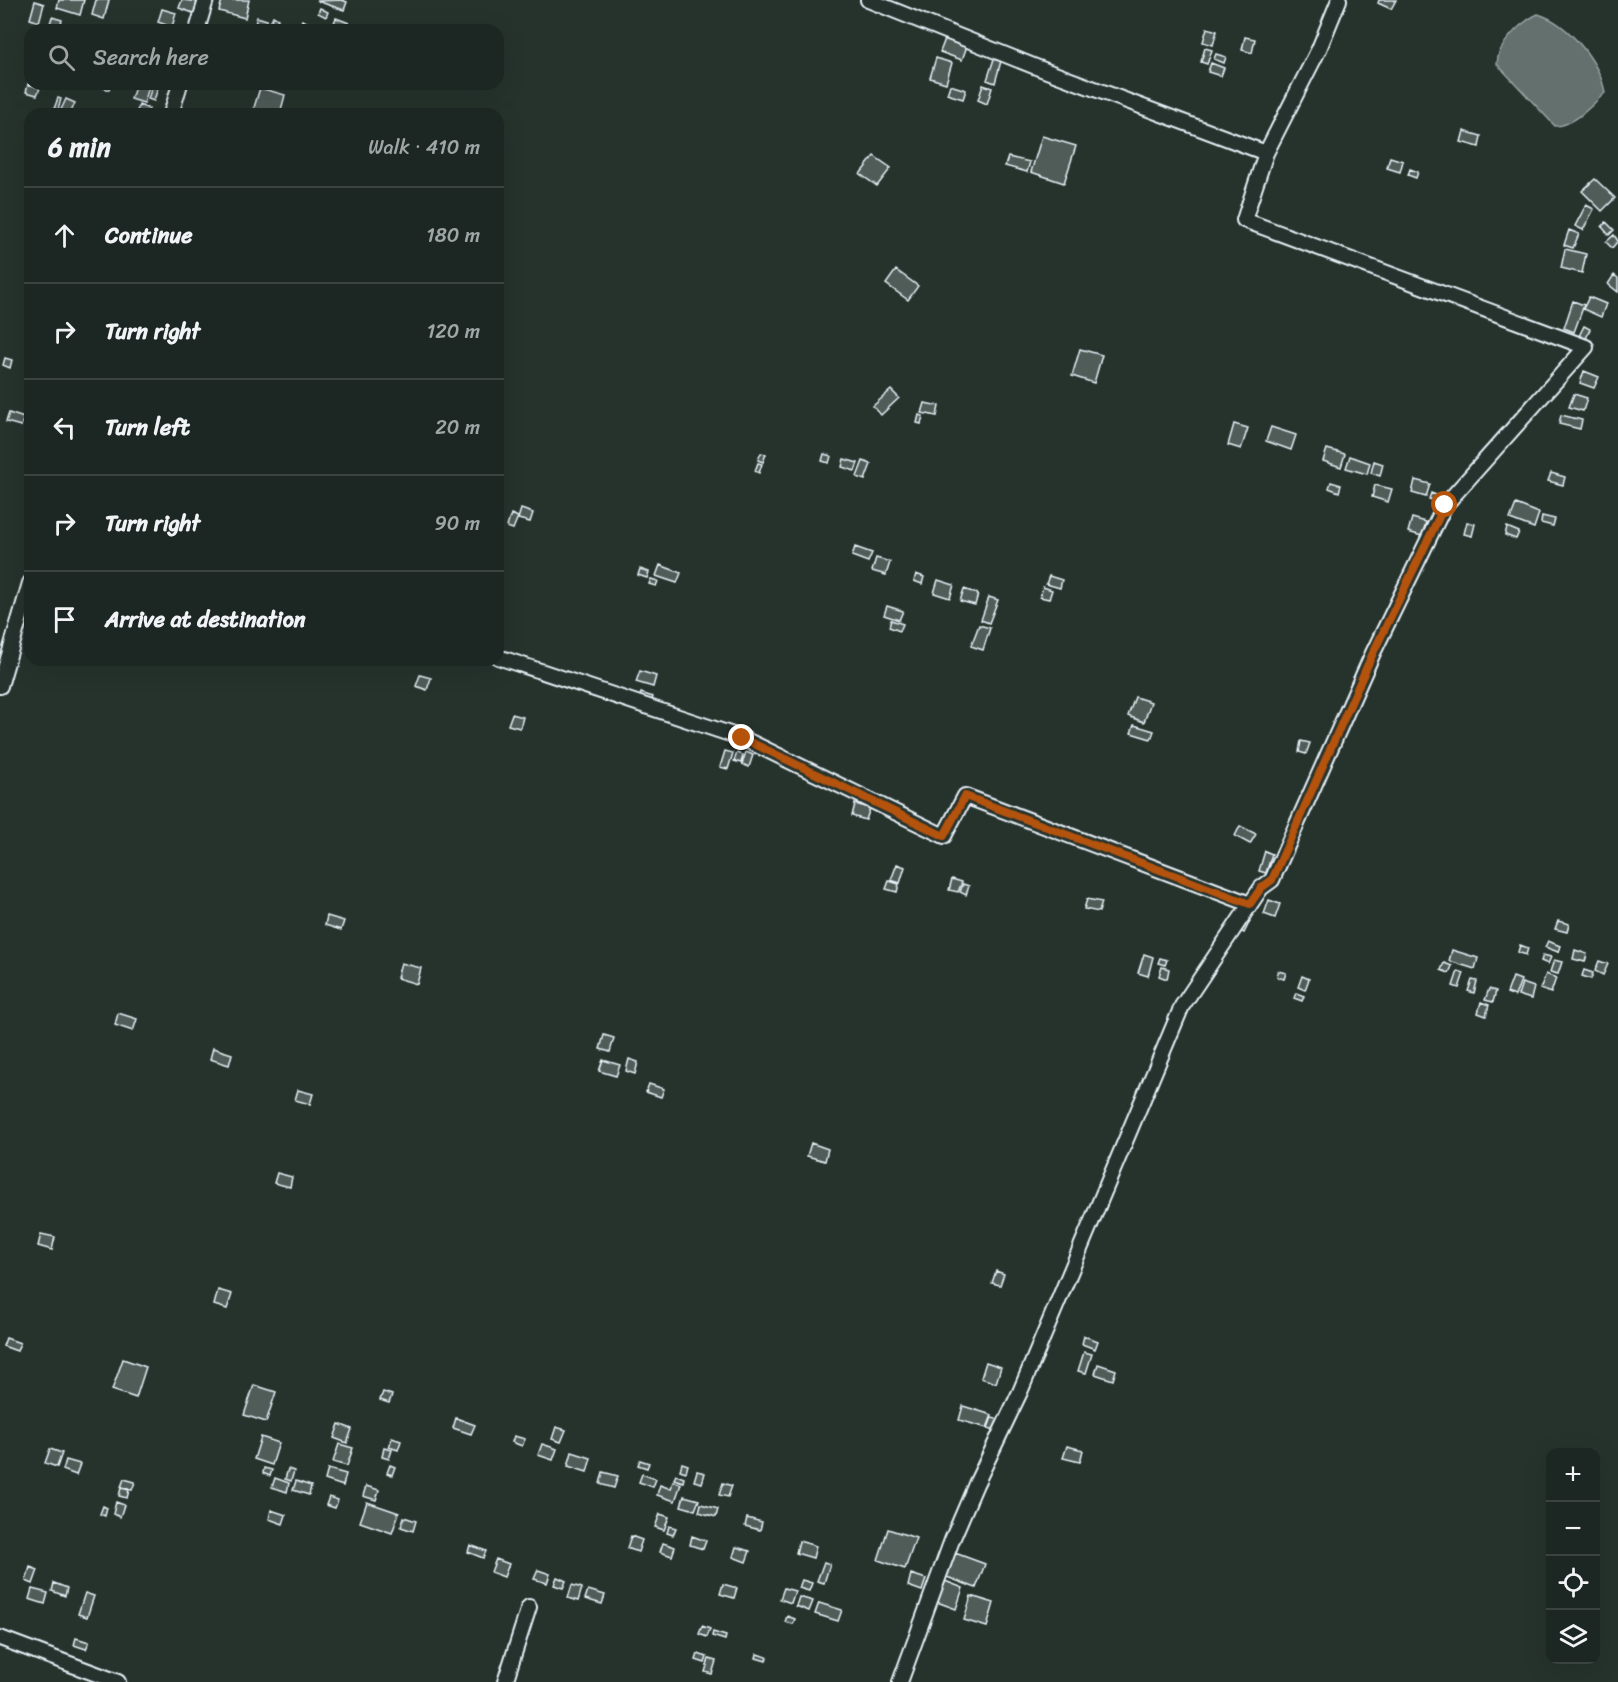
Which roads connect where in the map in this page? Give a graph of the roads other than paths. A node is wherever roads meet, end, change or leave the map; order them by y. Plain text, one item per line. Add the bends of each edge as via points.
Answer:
1 (206, 0) edge
2 (868, 0) edge
3 (1339, 0) edge
4 (198, 24) edge
5 (178, 90) edge
6 (173, 108) edge
7 (1266, 153) junction
8 (24, 604) edge
9 (504, 659) edge
10 (0, 686) edge
11 (1250, 904) junction
12 (529, 1607) dead end
13 (0, 1638) edge
14 (118, 1682) edge
15 (505, 1682) edge
16 (900, 1682) edge

1 - 4 street
2 - 7 street
3 - 7 street via 1319,49
5 - 6 street
7 - 11 street via 1244,220 1586,347 1445,505 1373,653 1272,880
8 - 10 street
9 - 11 street via 742,738 944,836 965,796
11 - 16 street via 1182,1006 1020,1392 948,1551
12 - 15 street
13 - 14 street

